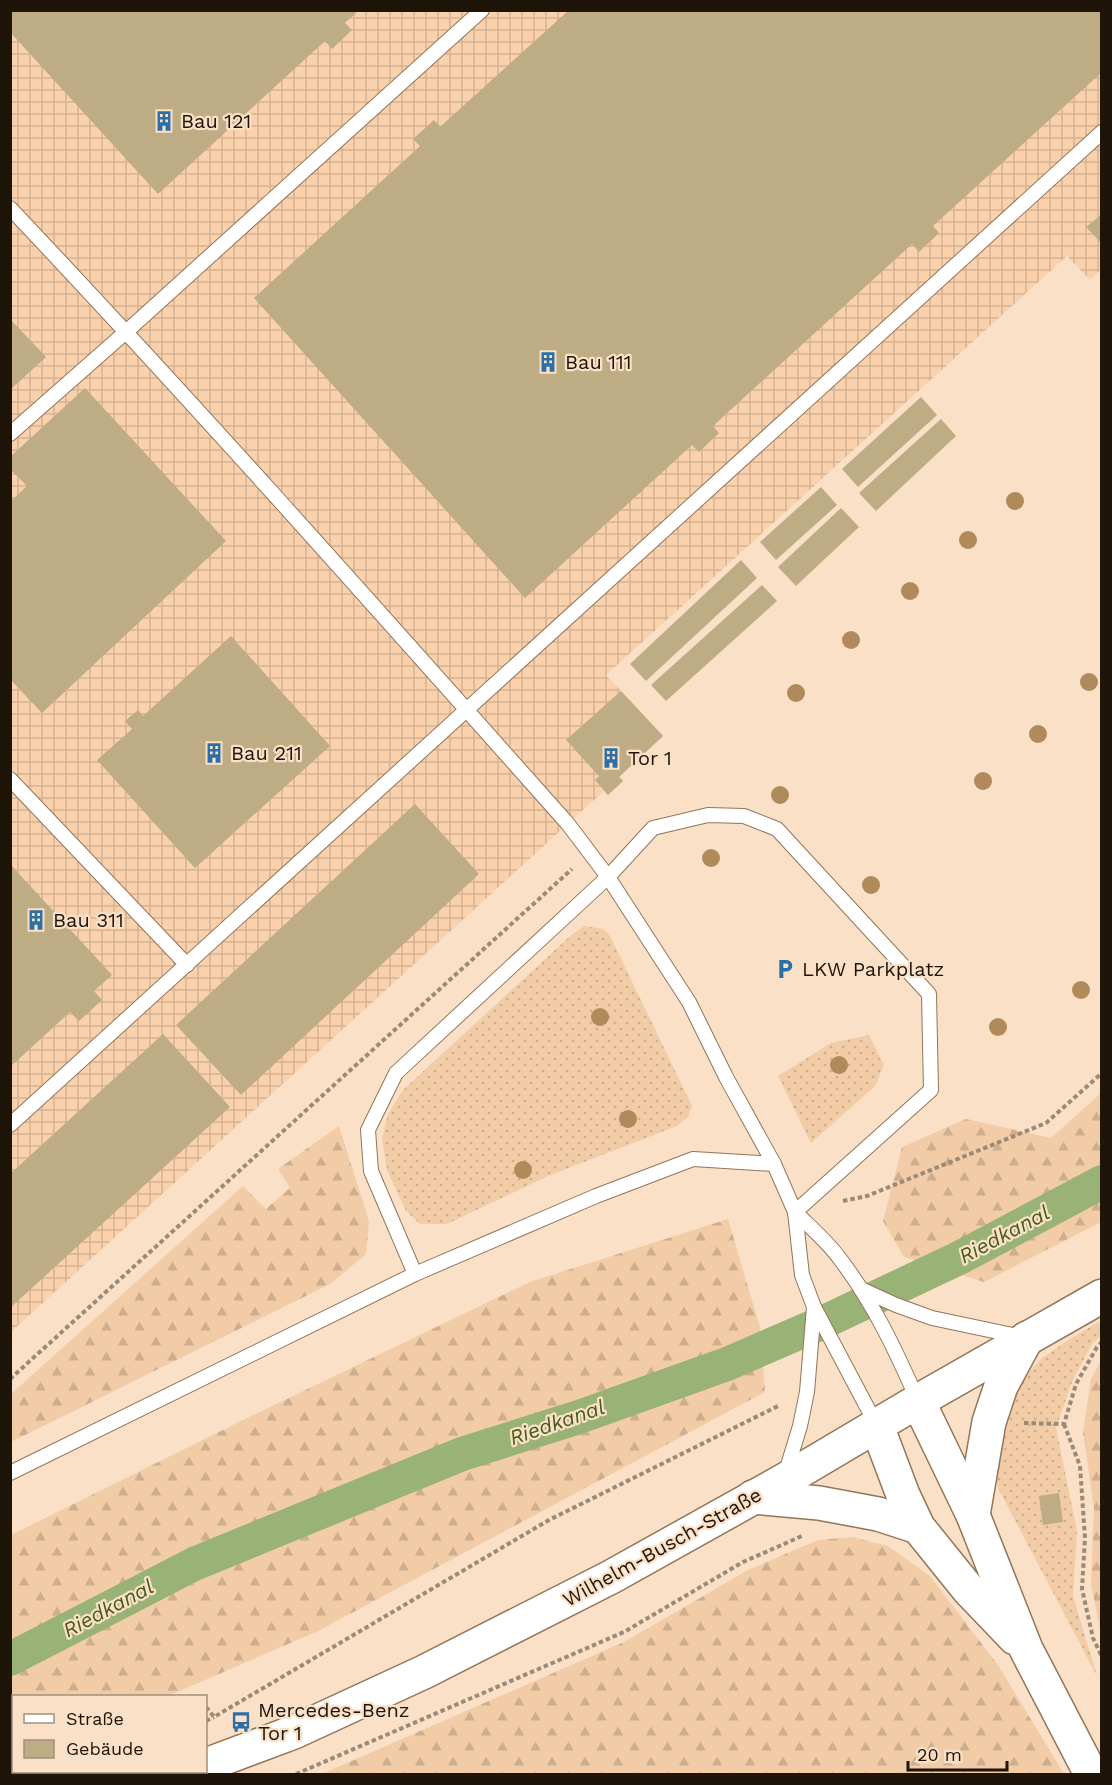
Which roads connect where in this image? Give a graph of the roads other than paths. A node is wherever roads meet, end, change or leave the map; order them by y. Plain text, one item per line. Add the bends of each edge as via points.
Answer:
1 (482, 10) edge
2 (1101, 132) edge
3 (10, 207) edge
4 (127, 331) junction
5 (10, 434) edge
6 (466, 710) junction
7 (10, 779) edge
8 (608, 877) junction
9 (186, 965) junction
10 (10, 1125) edge
11 (774, 1164) junction
12 (795, 1212) junction
13 (415, 1274) junction
14 (861, 1289) junction
15 (1101, 1296) edge
16 (814, 1307) junction
17 (1027, 1338) junction
18 (918, 1401) junction
19 (877, 1426) junction
20 (10, 1473) edge
21 (783, 1481) junction
22 (753, 1497) junction
23 (973, 1515) junction
24 (918, 1527) junction
25 (1026, 1649) junction
26 (207, 1765) edge
27 (1091, 1774) edge

1 - 4 lane
2 - 6 lane
3 - 4 lane
4 - 5 lane
4 - 6 lane
6 - 8 lane via 568,824
6 - 9 lane
7 - 9 lane
8 - 11 lane via 689,1002
8 - 12 lane via 653,828 708,814 744,816 777,829 929,994 931,1090
8 - 13 lane via 396,1073 368,1130 371,1172
9 - 10 lane
11 - 12 lane
11 - 13 lane via 693,1159
12 - 14 lane via 839,1257
12 - 16 lane via 802,1275
13 - 20 lane
14 - 17 lane via 932,1318
14 - 18 lane
15 - 17 main road, Wilhelm-Busch-Straße
16 - 19 lane
16 - 21 lane via 807,1392
17 - 18 main road, Wilhelm-Busch-Straße
17 - 23 main road via 1001,1386 989,1422
18 - 19 main road, Wilhelm-Busch-Straße
18 - 23 main road
19 - 21 main road, Wilhelm-Busch-Straße
19 - 24 main road
21 - 22 main road, Wilhelm-Busch-Straße
22 - 24 main road via 819,1503 878,1514
22 - 26 main road, Wilhelm-Busch-Straße via 611,1577 424,1672 294,1732
23 - 25 main road
24 - 25 main road
25 - 27 main road

